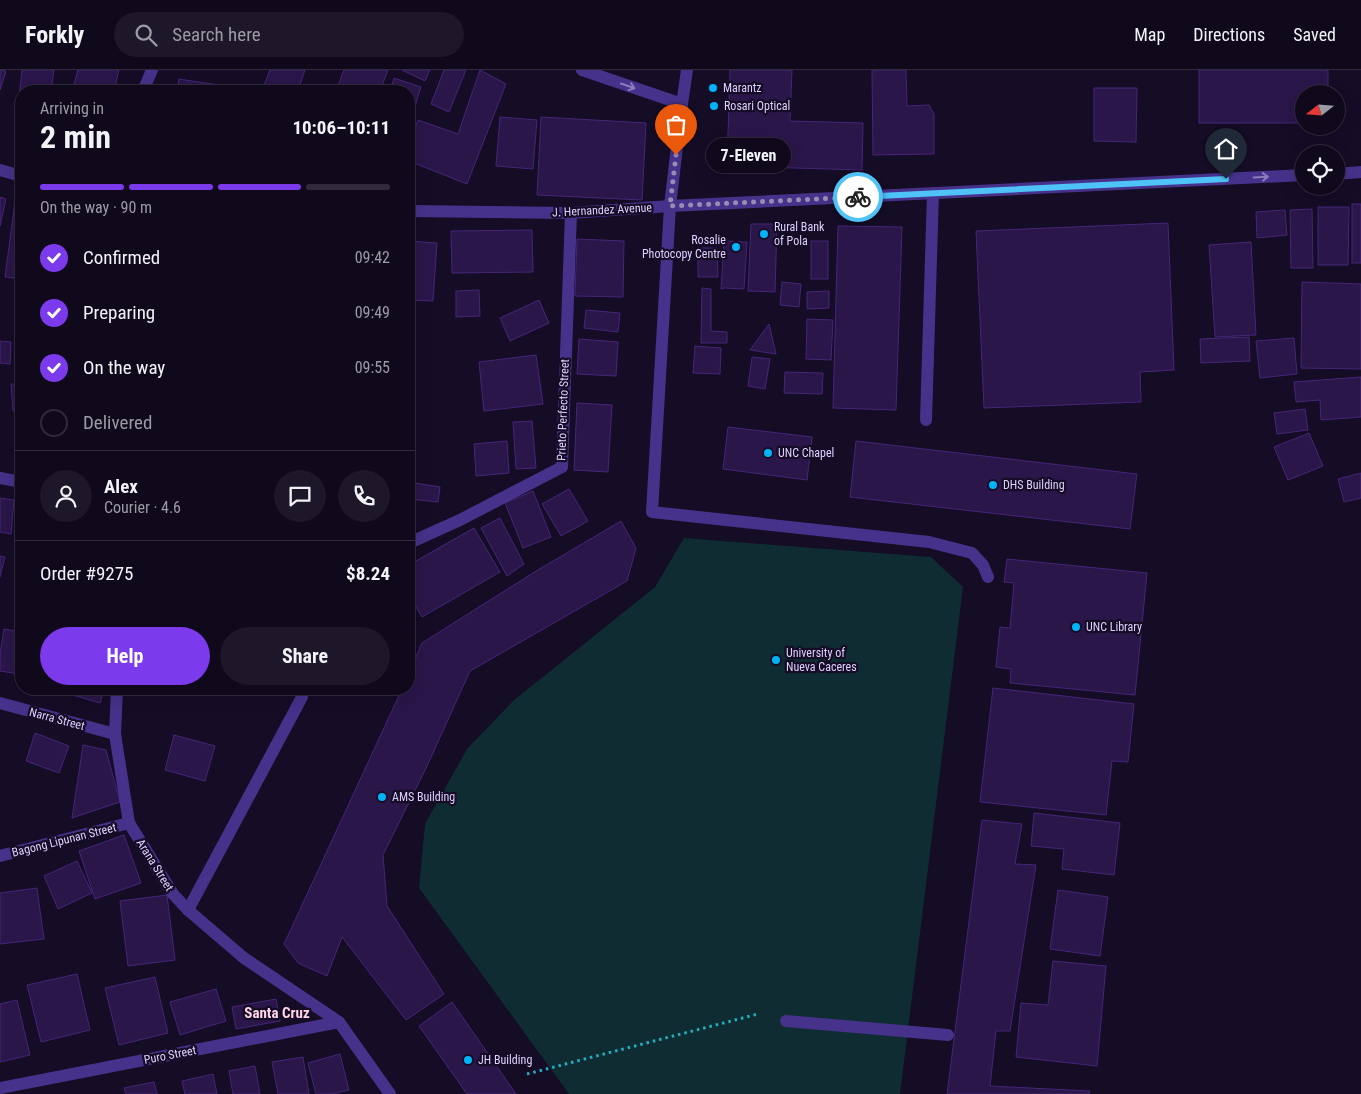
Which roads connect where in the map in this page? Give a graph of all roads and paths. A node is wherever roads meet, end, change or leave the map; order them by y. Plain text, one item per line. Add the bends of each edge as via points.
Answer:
1 (152, 70) edge
2 (582, 70) edge
3 (687, 70) edge
4 (146, 85) edge
5 (682, 104) junction
6 (0, 170) edge
7 (1361, 172) edge
8 (1345, 173) edge
9 (15, 174) edge
10 (1295, 175) edge
11 (933, 193) junction
12 (670, 206) junction
13 (415, 211) edge
14 (571, 214) junction
15 (926, 420) dead end
16 (0, 478) edge
17 (15, 481) edge
18 (415, 540) edge
19 (988, 577) dead end
20 (117, 695) edge
21 (302, 698) dead end
22 (0, 703) edge
23 (115, 734) junction
24 (129, 823) junction
25 (0, 856) edge
26 (188, 910) junction
27 (758, 1014) dead end
28 (786, 1021) dead end
29 (339, 1022) junction
30 (948, 1035) dead end
31 (527, 1074) dead end
32 (0, 1088) edge
33 (390, 1094) edge

1 - 4 street
2 -> 5 street
3 - 5 street
5 - 12 street
6 - 9 street
7 - 8 street
11 -> 10 street, J. Hernandez Avenue
11 - 12 street, J. Hernandez Avenue
11 - 15 street
12 - 14 street, J. Hernandez Avenue
12 - 19 street via 652,512 929,542 972,552
13 - 14 street, J. Hernandez Avenue
14 - 18 street, Prieto Perfecto Street via 562,467
16 - 17 street
20 - 23 street, Arana Street
21 - 26 street
22 - 23 street, Narra Street
23 - 24 street, Arana Street
24 - 25 street, Bagong Lipunan Street
24 - 26 street, Arana Street via 173,894
26 - 29 street, Arana Street via 244,958
27 - 31 path
28 - 30 street
29 - 32 street, Puro Street
29 - 33 street

